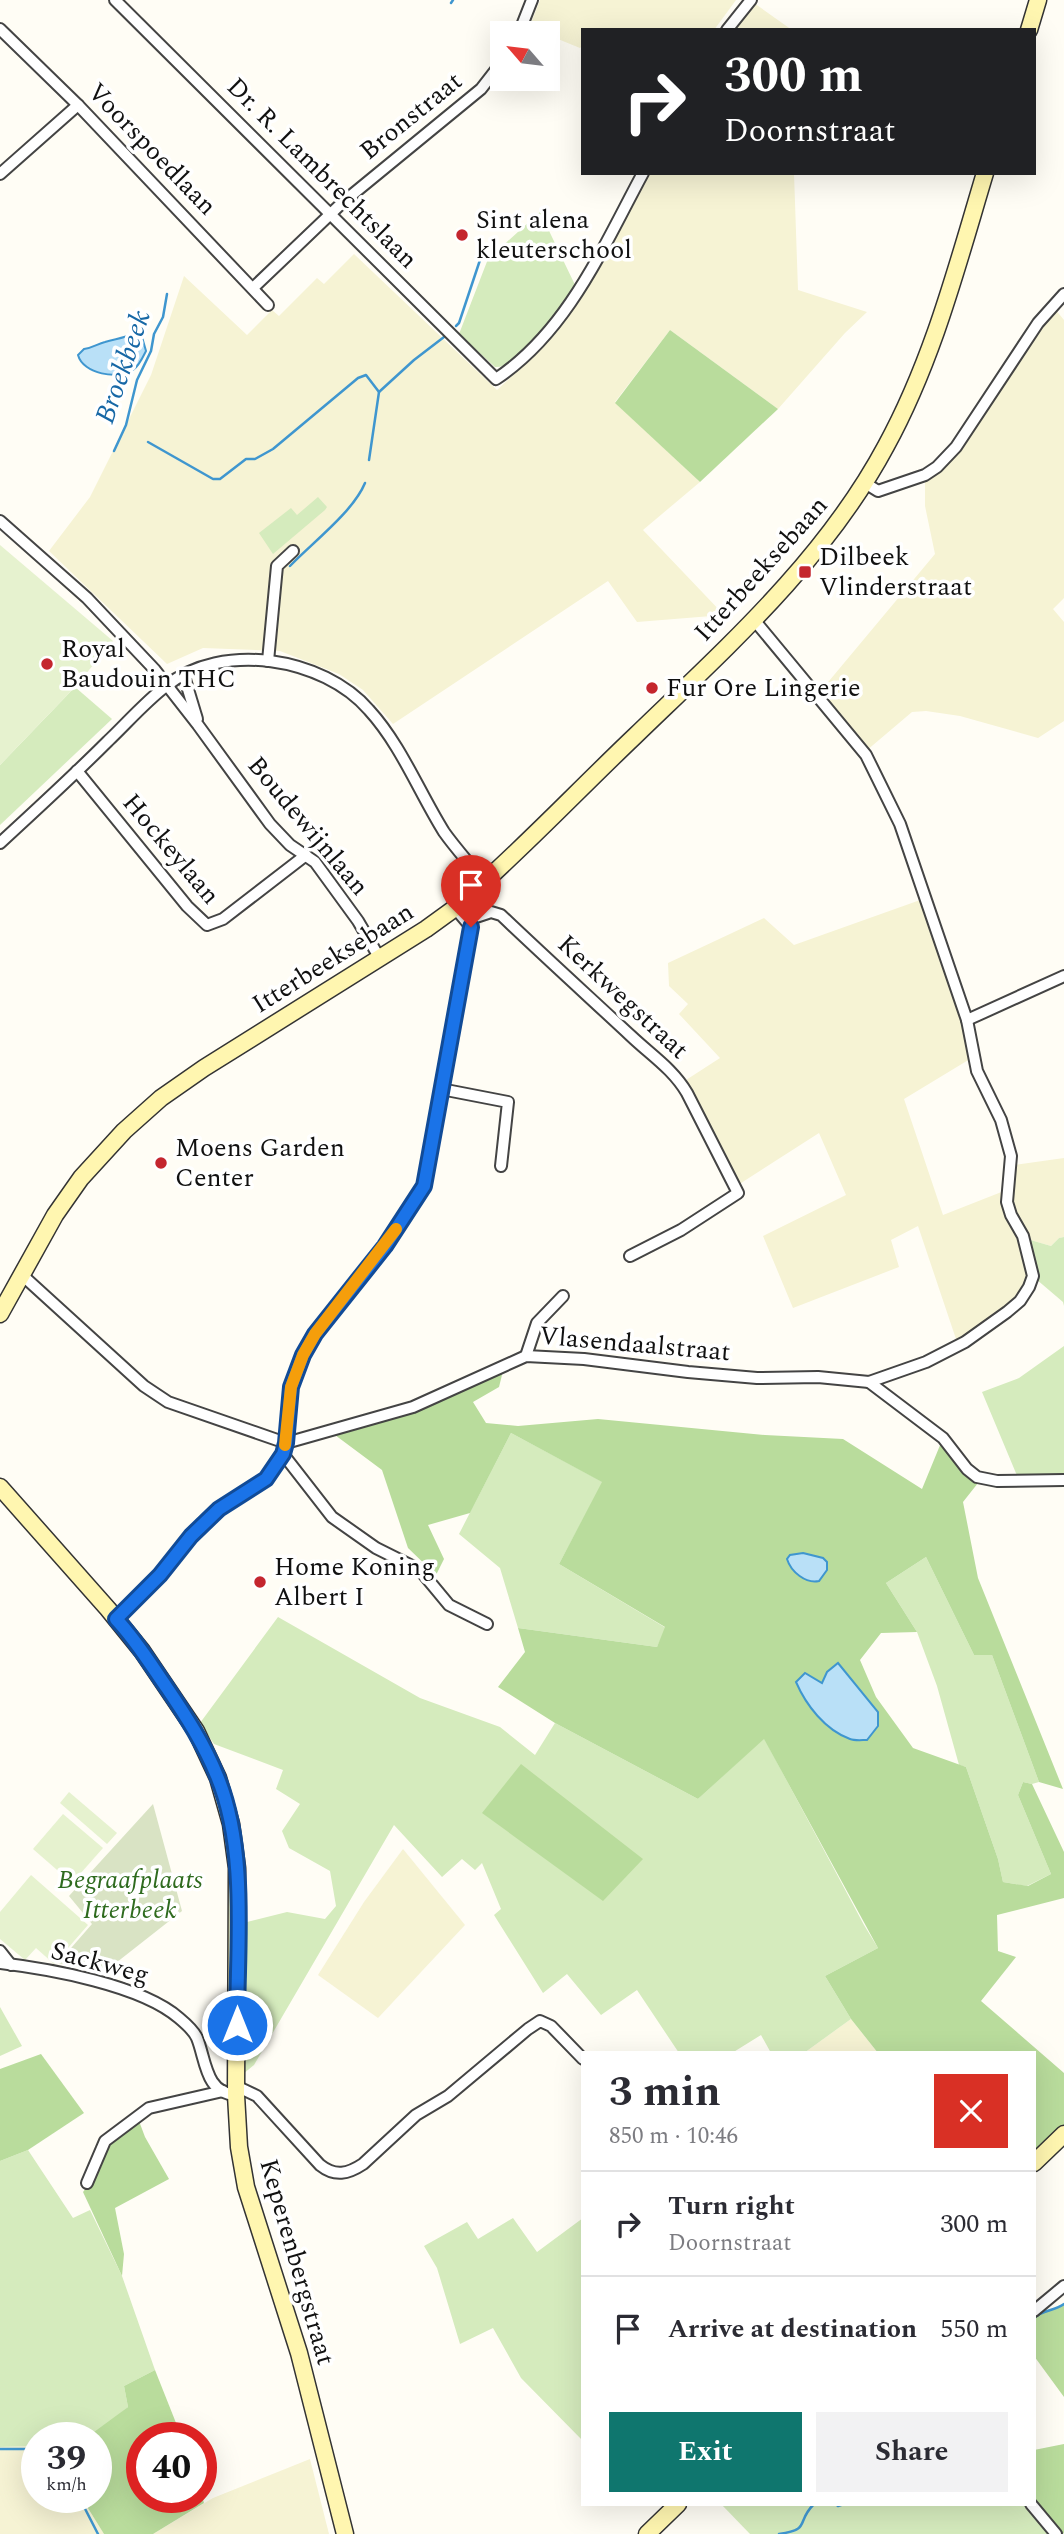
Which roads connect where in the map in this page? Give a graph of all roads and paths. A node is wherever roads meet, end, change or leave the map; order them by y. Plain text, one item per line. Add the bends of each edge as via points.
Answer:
1 (115, 0) edge
2 (532, 0) edge
3 (751, 0) edge
4 (1038, 0) edge
5 (524, 21) edge
6 (729, 28) edge
7 (1030, 28) edge
8 (0, 29) edge
9 (490, 77) edge
10 (78, 104) junction
11 (0, 174) edge
12 (642, 175) edge
13 (984, 175) edge
14 (330, 213) junction
15 (253, 288) junction
16 (1064, 294) edge
17 (268, 305) dead end
18 (865, 483) junction
19 (0, 521) edge
20 (293, 551) dead end
21 (755, 621) junction
22 (268, 661) junction
23 (184, 676) junction
24 (167, 685) junction
25 (198, 725) junction
26 (77, 771) junction
27 (0, 843) edge
28 (306, 855) junction
29 (484, 882) junction
30 (461, 914) junction
31 (379, 957) junction
32 (1064, 976) edge
33 (967, 1020) junction
34 (441, 1089) junction
35 (501, 1166) dead end
36 (631, 1256) dead end
37 (21, 1274) junction
38 (563, 1296) dead end
39 (0, 1314) edge
40 (526, 1356) junction
41 (874, 1381) junction
42 (284, 1448) junction
43 (1064, 1480) edge
44 (0, 1487) edge
45 (116, 1619) junction
46 (487, 1624) dead end
47 (0, 1951) edge
48 (6, 1964) edge
49 (581, 2057) edge
50 (232, 2091) junction
51 (1064, 2134) edge
52 (1036, 2161) edge
53 (87, 2183) dead end
54 (1064, 2286) edge
55 (1036, 2309) edge
56 (676, 2506) edge
57 (1033, 2506) edge
58 (345, 2534) edge
59 (646, 2534) edge
60 (1056, 2534) edge

1 - 14 street, Dr. R. Lambrechtslaan
2 - 5 street
3 - 6 street
4 - 7 main road
8 - 10 street, Voorspoedlaan
9 - 14 street, Bronstraat
10 - 11 street
10 - 15 street, Voorspoedlaan
12 - 14 street, Dr. R. Lambrechtslaan via 570,304 528,355 496,379
13 - 18 main road, Itterbeeksebaan via 916,386
14 - 15 street, Bronstraat
15 - 17 street, Voorspoedlaan
16 - 18 street via 1038,323 956,447 937,467 917,479 878,491
18 - 21 main road, Itterbeeksebaan
19 - 24 street, Boudewijnlaan via 87,598
20 - 22 street via 277,566
21 - 29 main road, Itterbeeksebaan
21 - 33 street via 866,755 900,824
22 - 23 street via 207,664
22 - 29 street via 312,670 364,704 446,834
23 - 24 street
23 - 25 street, Boudewijnlaan
24 - 25 street, Boudewijnlaan
24 - 26 street
25 - 28 street, Boudewijnlaan via 270,824
26 - 27 street
26 - 28 street, Hockeylaan via 201,923 223,919
28 - 31 street, Boudewijnlaan
29 - 30 main road, Itterbeeksebaan
30 - 31 main road, Itterbeeksebaan
30 - 34 street via 471,927
30 - 36 street, Kerkwegstraat via 501,915 664,1064 687,1093 738,1193
31 - 37 main road, Itterbeeksebaan via 161,1098 81,1178
32 - 33 street
33 - 41 street via 977,1071 1006,1134 1011,1156 1006,1202 1023,1236 1033,1276 1020,1301 990,1326 926,1362
34 - 35 street via 508,1102
34 - 42 street via 424,1186 303,1355 291,1387
37 - 39 main road, Itterbeeksebaan
37 - 42 street via 144,1386 168,1402
38 - 40 street via 537,1324
40 - 41 street, Vlasendaalstraat via 757,1378
40 - 42 street, Vlasendaalstraat via 413,1407
41 - 43 street via 943,1438 977,1477
42 - 45 street via 266,1479 219,1509
42 - 46 street via 332,1517 376,1548 420,1570 449,1605
44 - 45 main road, Keperenbergstraat
45 - 50 main road, Keperenbergstraat via 196,1731 218,1778 231,1824 237,1868
47 - 48 street
48 - 50 street, Sackweg via 119,1988 166,2007 196,2036 212,2083
49 - 50 street via 540,2021 416,2115 363,2164 341,2174 320,2165 257,2096
50 - 53 street via 149,2108 105,2141
50 - 58 main road, Keperenbergstraat via 246,2186 299,2353
51 - 52 main road
54 - 55 street
56 - 59 main road
57 - 60 street

